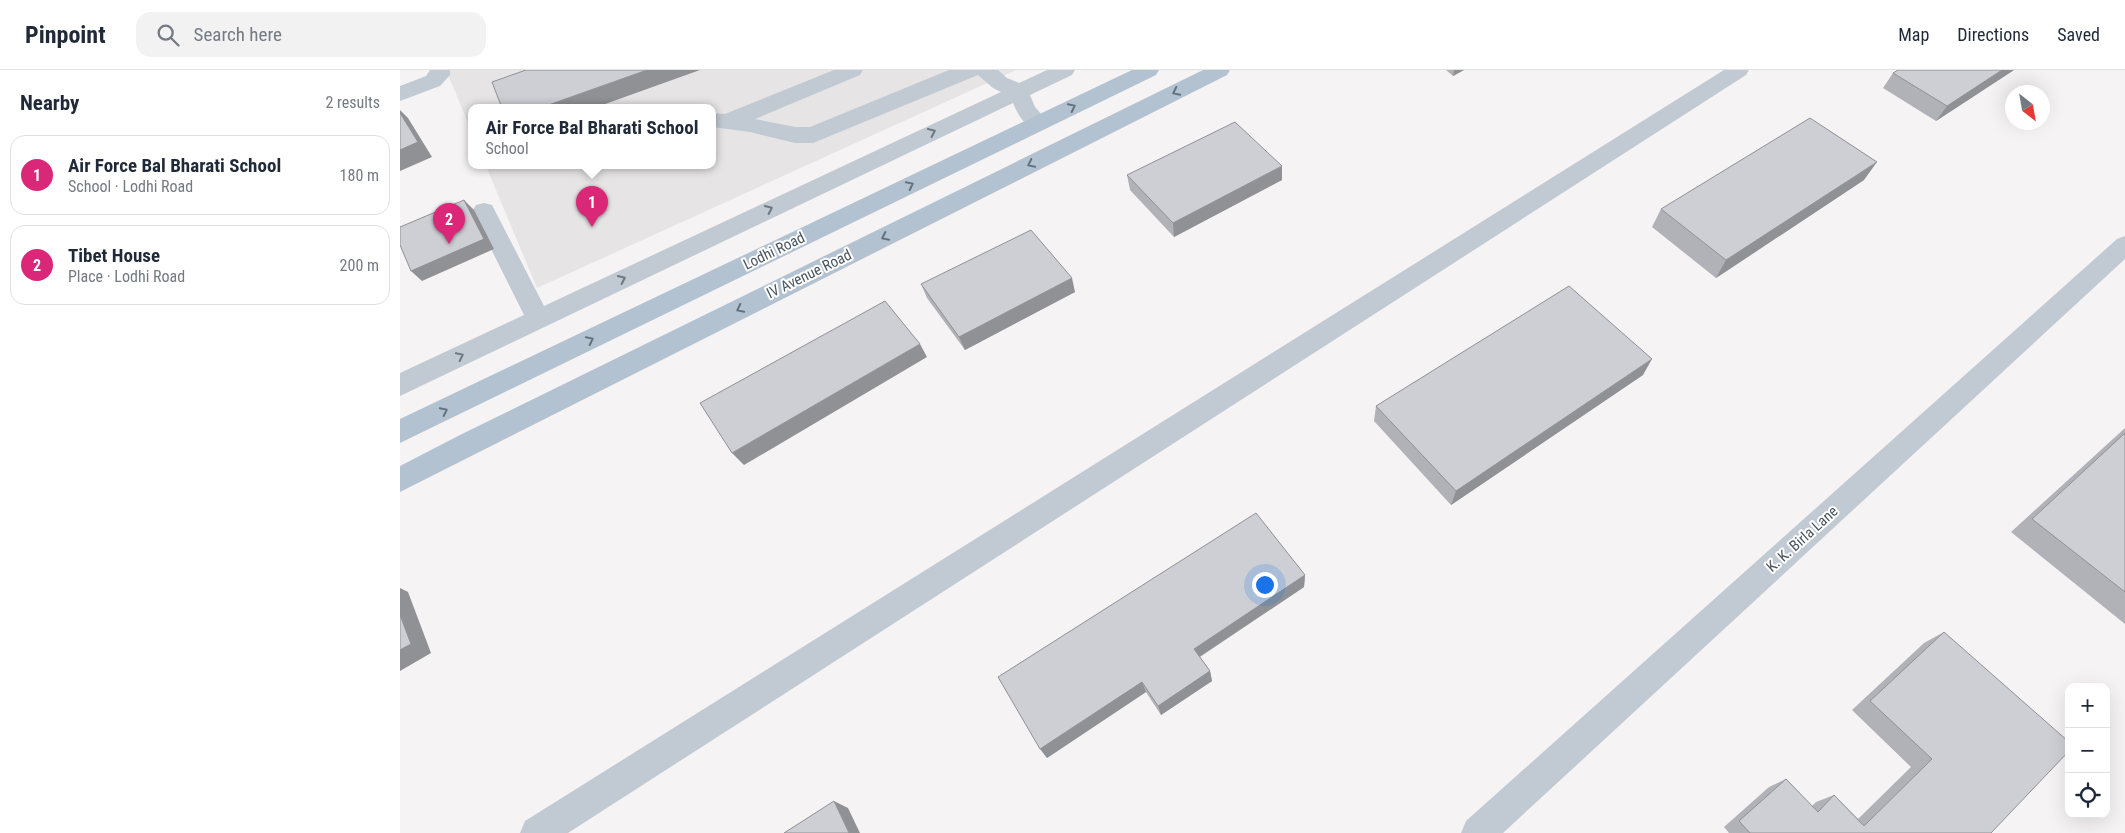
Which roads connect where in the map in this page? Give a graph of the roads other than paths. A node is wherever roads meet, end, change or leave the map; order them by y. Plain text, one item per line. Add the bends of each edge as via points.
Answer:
1 (440, 70) edge
2 (853, 70) edge
3 (970, 70) edge
4 (985, 70) edge
5 (1065, 70) edge
6 (1149, 70) edge
7 (1220, 70) edge
8 (1739, 70) edge
9 (1018, 91) junction
10 (400, 94) edge
11 (719, 121) edge
12 (1038, 123) junction
13 (484, 212) dead end
14 (2125, 245) edge
15 (538, 318) junction
16 (400, 385) edge
17 (400, 432) edge
18 (400, 480) edge
19 (537, 833) edge
20 (1478, 833) edge

1 - 10 street via 440,75 433,81
2 - 11 street
3 - 11 street via 813,135 795,135
4 - 9 street via 1000,83
5 - 9 street
12 -> 6 main road, Lodhi Road
7 -> 18 main road, IV Avenue Road
8 - 19 street
9 - 12 street via 1026,110
15 -> 9 street
17 -> 12 main road, Lodhi Road
13 - 15 street
14 - 20 street, K. K. Birla Lane
16 -> 15 street

